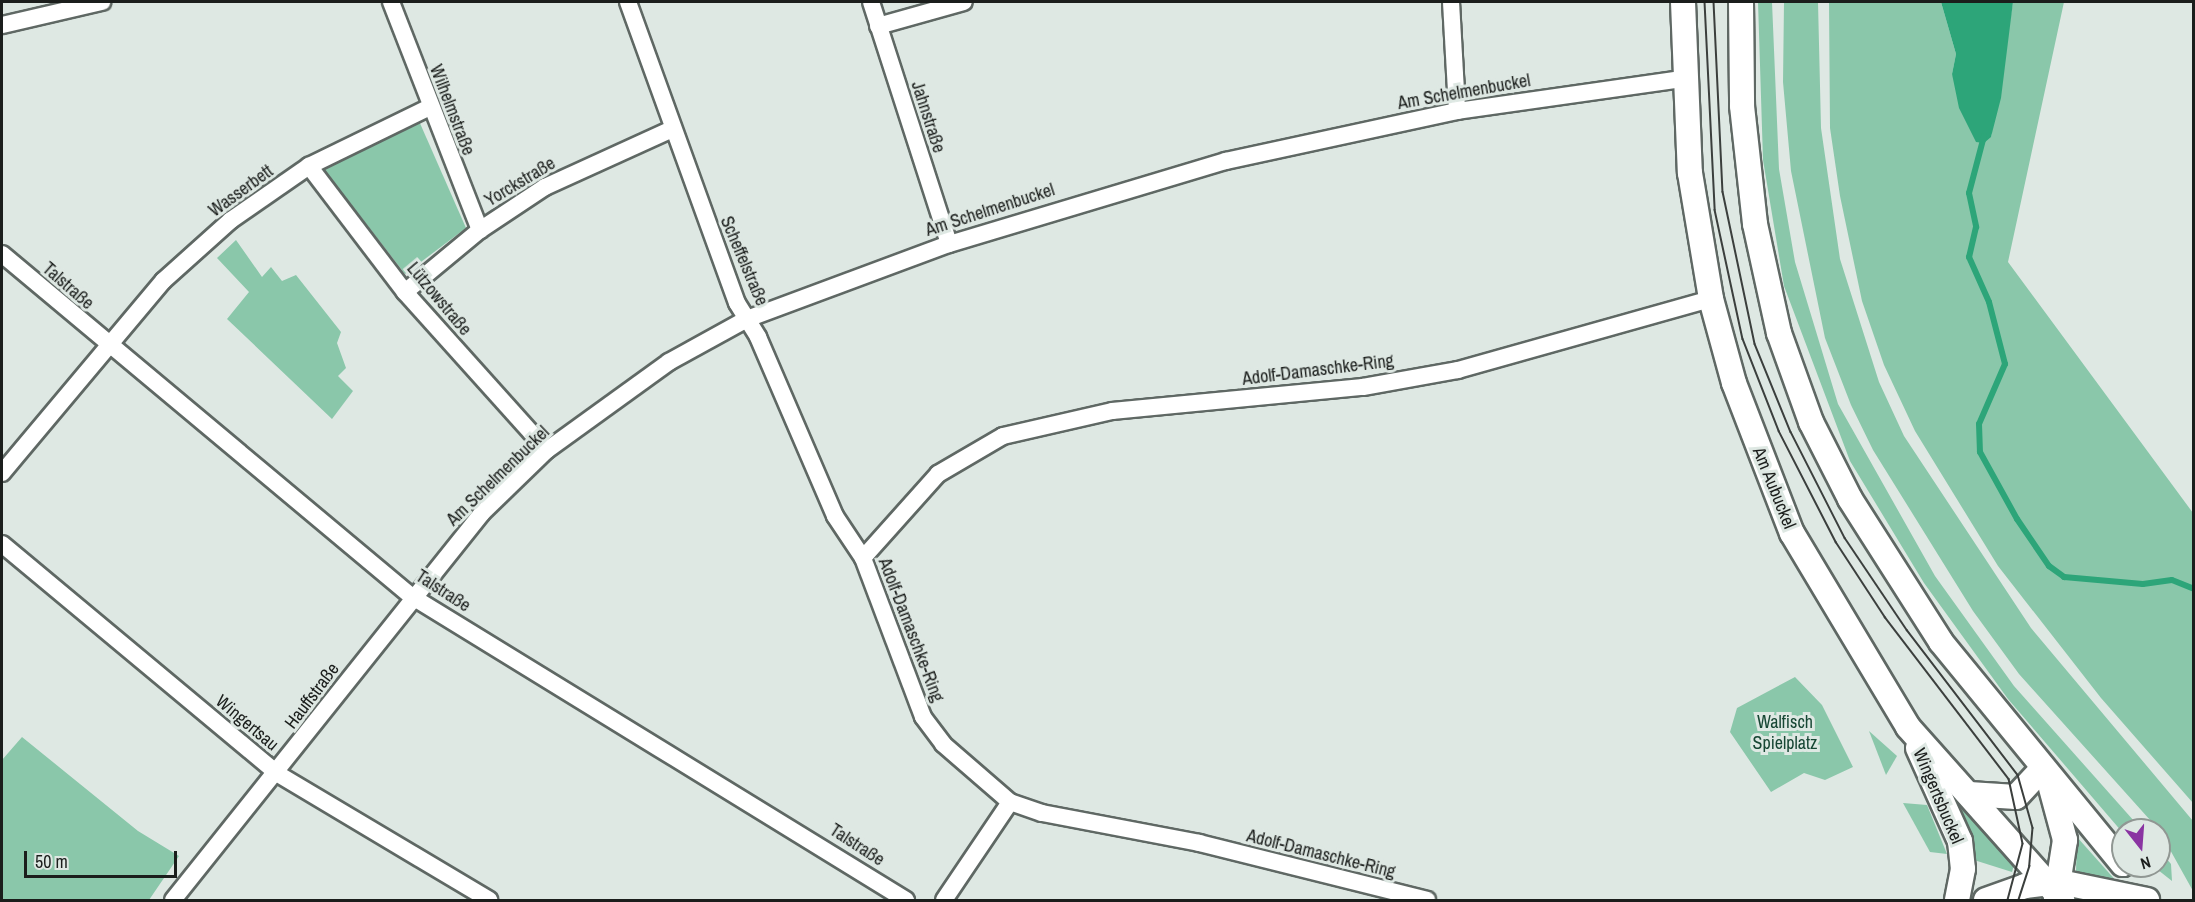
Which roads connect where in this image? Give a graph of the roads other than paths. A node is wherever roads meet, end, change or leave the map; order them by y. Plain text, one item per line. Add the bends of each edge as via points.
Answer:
1 (102, 2) edge
2 (391, 2) edge
3 (628, 2) edge
4 (871, 2) edge
5 (964, 2) edge
6 (1451, 2) edge
7 (1683, 2) edge
8 (1741, 2) edge
9 (2, 25) edge
10 (878, 26) junction
11 (1683, 79) junction
12 (428, 108) junction
13 (1457, 111) junction
14 (670, 130) junction
15 (309, 166) junction
16 (480, 230) junction
17 (949, 244) junction
18 (2, 254) edge
19 (405, 292) junction
20 (1701, 302) junction
21 (747, 319) junction
22 (107, 346) junction
23 (547, 450) junction
24 (2, 473) edge
25 (2, 544) edge
26 (863, 558) junction
27 (411, 596) junction
28 (1908, 727) junction
29 (2041, 770) junction
30 (278, 774) junction
31 (1969, 794) junction
32 (1010, 802) junction
33 (2111, 850) edge
34 (2135, 878) edge
35 (2056, 892) edge
36 (173, 900) edge
37 (489, 900) edge
38 (906, 900) edge
39 (944, 900) edge
40 (1427, 900) edge
41 (1958, 900) edge
42 (1986, 900) edge
43 (2147, 900) edge
44 (2154, 900) edge

1 - 9 street
2 - 12 street, Wilhelmstraße
3 - 14 street, Scheffelstraße
4 - 10 street, Jahnstraße
5 - 10 street
6 - 13 street
7 - 11 main road, Am Aubuckel
8 - 29 main road via 1746,165 1765,277 1793,376 1811,422 1880,548 1941,642
10 - 17 street, Jahnstraße
11 - 13 street, Am Schelmenbuckel
11 - 20 main road, Am Aubuckel
12 - 15 street, Wasserbett
12 - 16 street, Wilhelmstraße
13 - 17 street, Am Schelmenbuckel via 1206,166
14 - 16 street, Yorckstraße via 545,187
14 - 21 street, Scheffelstraße
15 - 19 street, Lützowstraße
15 - 22 street, Wasserbett via 231,220 163,281
16 - 19 street, Yorckstraße
17 - 21 street, Am Schelmenbuckel
18 - 22 street, Talstraße
19 - 23 street, Lützowstraße
20 - 26 street, Adolf-Damaschke-Ring via 1458,370 1363,387 1112,411 1004,436 939,474
20 - 28 main road, Am Aubuckel via 1792,533
21 - 23 street, Am Schelmenbuckel via 669,362
21 - 26 street, Scheffelstraße via 835,516
22 - 24 street
22 - 27 street, Talstraße
23 - 27 street, Am Schelmenbuckel via 482,513
25 - 30 street, Wingertsau
26 - 32 street, Adolf-Damaschke-Ring via 923,717 975,777
27 - 30 street, Hauffstraße
27 - 38 street, Talstraße
28 - 31 main road, Am Aubuckel
28 - 41 main road, Wingertsbuckel via 1959,836 1963,869
29 - 31 main road via 2016,797
29 - 33 main road
29 - 35 main road via 2062,822
30 - 36 street, Hauffstraße
30 - 37 street, Wingertsau
31 - 35 main road, Am Aubuckel
32 - 39 street
32 - 40 street, Adolf-Damaschke-Ring
34 - 44 main road
35 - 42 main road
35 - 43 main road

